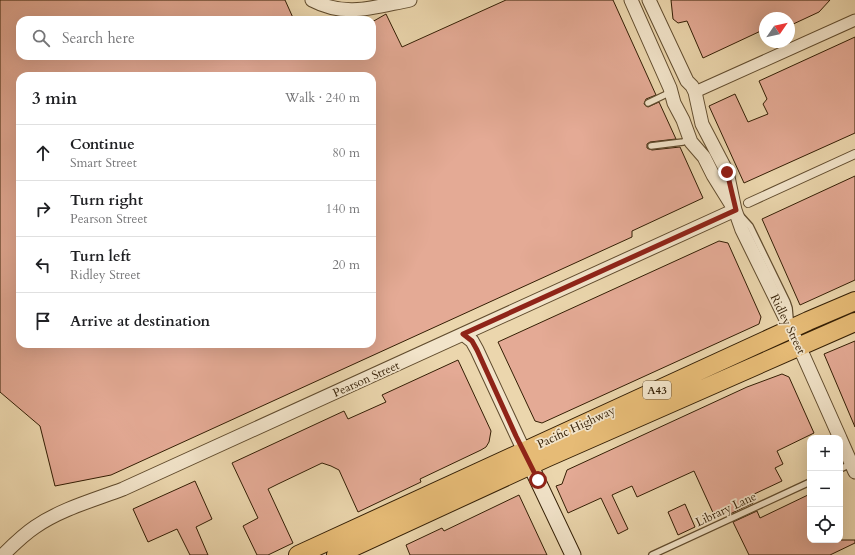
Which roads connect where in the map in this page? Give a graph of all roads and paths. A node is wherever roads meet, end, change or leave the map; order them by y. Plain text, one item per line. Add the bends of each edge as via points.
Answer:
1 (312, 0) edge
2 (410, 0) edge
3 (631, 0) edge
4 (649, 0) edge
5 (855, 20) edge
6 (687, 81) junction
7 (670, 90) junction
8 (695, 92) junction
9 (648, 103) dead end
10 (708, 135) junction
11 (690, 140) junction
12 (651, 146) dead end
13 (855, 154) edge
14 (748, 203) dead end
15 (736, 210) junction
16 (855, 301) edge
17 (855, 322) edge
18 (791, 328) junction
19 (463, 334) junction
20 (799, 346) junction
21 (839, 435) edge
22 (843, 448) edge
23 (527, 458) junction
24 (849, 468) edge
25 (807, 483) edge
26 (3, 555) edge
27 (298, 555) edge
28 (336, 555) edge
29 (573, 555) edge
30 (652, 555) edge

1 - 2 street via 331,8 350,11
3 - 7 street, Ridley Street
4 - 6 street, Ridley Street
5 - 8 street
6 - 7 street via 678,82
6 - 8 street, Ridley Street
7 - 9 lane
7 - 11 street, Ridley Street
8 - 10 street, Ridley Street via 702,124
10 - 11 street via 702,141
10 - 15 street, Ridley Street via 727,172
11 - 12 lane
11 - 15 street, Ridley Street via 704,157
13 - 14 street
15 - 18 street, Ridley Street via 742,230
15 - 19 street, Pearson Street
16 - 18 highway, Pacific Highway / A43
17 - 20 highway, Pacific Highway / A43
18 - 20 street, Ridley Street
18 - 23 highway, Pacific Highway / A43
19 - 23 street via 472,341 477,350
19 - 26 street, Pearson Street via 123,489 58,513 36,526
20 - 21 street, Ridley Street
20 - 23 highway, Pacific Highway / A43
22 - 24 street, Ridley Street
23 - 27 highway, Pacific Highway / A43
23 - 28 highway, Pacific Highway / A43
23 - 29 main road
25 - 30 lane, Library Lane

